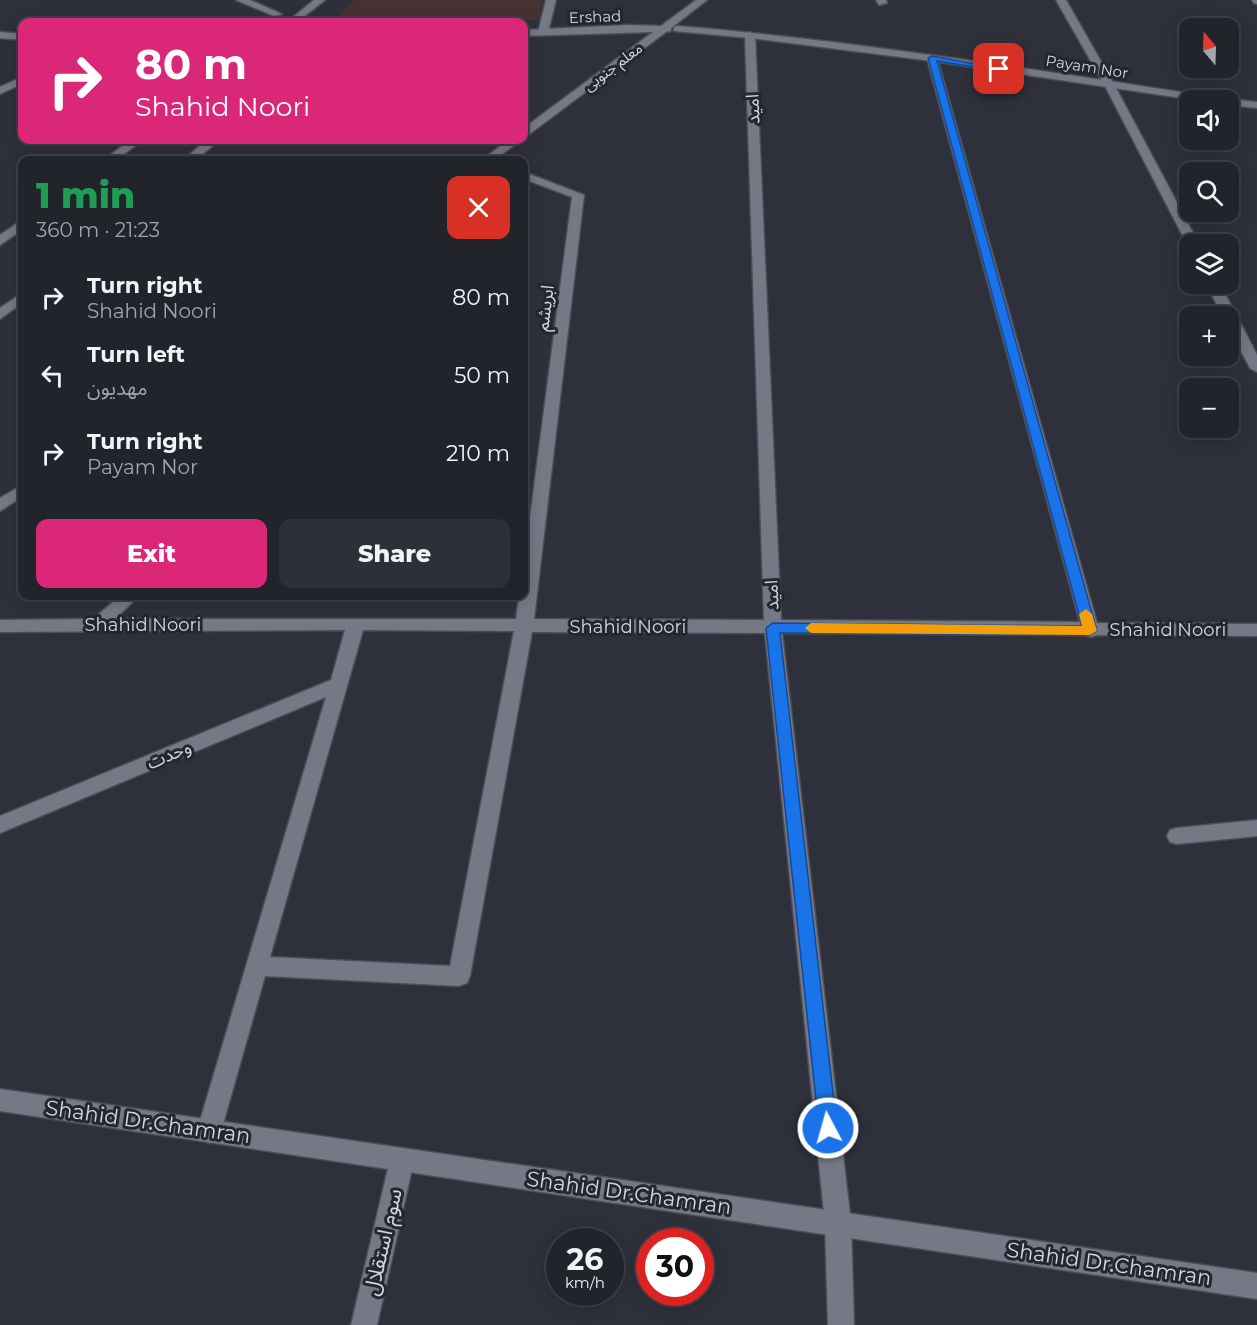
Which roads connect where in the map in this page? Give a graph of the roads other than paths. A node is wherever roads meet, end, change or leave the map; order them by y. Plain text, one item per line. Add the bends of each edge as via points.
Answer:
1 (242, 0) edge
2 (278, 0) edge
3 (320, 0) edge
4 (551, 0) edge
5 (702, 0) edge
6 (1061, 0) edge
7 (275, 18) edge
8 (297, 18) edge
9 (664, 29) junction
10 (546, 32) junction
11 (528, 33) edge
12 (0, 35) edge
13 (746, 35) junction
14 (18, 37) edge
15 (932, 58) junction
16 (18, 82) edge
17 (1110, 86) junction
18 (0, 91) edge
19 (1179, 95) edge
20 (1239, 103) edge
21 (1257, 105) edge
22 (528, 130) edge
23 (131, 144) edge
24 (209, 144) edge
25 (509, 144) edge
26 (115, 156) edge
27 (193, 156) edge
28 (493, 156) edge
29 (528, 176) edge
30 (18, 227) edge
31 (1188, 234) edge
32 (0, 241) edge
33 (1218, 294) edge
34 (18, 300) edge
35 (0, 315) edge
36 (1257, 368) edge
37 (18, 493) edge
38 (0, 506) edge
39 (528, 594) edge
40 (125, 600) edge
41 (527, 600) edge
42 (356, 624) junction
43 (0, 626) edge
44 (96, 626) junction
45 (524, 626) junction
46 (773, 628) junction
47 (1257, 630) edge
48 (1090, 631) junction
49 (339, 684) junction
50 (0, 825) edge
51 (1257, 828) edge
52 (1178, 836) dead end
53 (257, 966) junction
54 (2, 1106) edge
55 (209, 1131) junction
56 (402, 1160) junction
57 (838, 1223) junction
58 (1257, 1286) edge
59 (364, 1325) edge
60 (841, 1325) edge

1 - 7 street
2 - 7 street
3 - 8 street
4 - 10 street
5 - 9 street, معلم جنوبی
6 - 17 street
9 - 10 street, Ershad
9 - 13 street, Payam Nor
9 - 22 street, معلم جنوبی
10 - 11 street, Ershad
12 - 14 street
13 - 15 street, Payam Nor
13 - 46 street, امید
15 - 17 street, Payam Nor
15 - 48 street
16 - 18 street
17 - 19 street, Payam Nor
17 - 31 street
20 - 21 street
23 - 26 street
24 - 27 street
25 - 28 street
29 - 39 street, ابریشم via 578,195
30 - 32 street
33 - 36 street
34 - 35 street
37 - 38 street
40 - 44 street
41 - 45 street, ابریشم
42 - 44 street, Shahid Noori
42 - 45 street, Shahid Noori
42 - 49 street
43 - 44 street, Shahid Noori
45 - 46 street, Shahid Noori
45 - 53 street via 459,976
46 - 48 street, Shahid Noori
46 - 57 street, امید
47 - 48 street, Shahid Noori
49 - 50 street, وحدت
49 - 53 street
51 - 52 street
53 - 55 street
54 - 55 street, Shahid Dr.Chamran
55 - 56 street, Shahid Dr.Chamran
56 - 57 street, Shahid Dr.Chamran
56 - 59 street, سوم استقلال
57 - 58 street, Shahid Dr.Chamran
57 - 60 street, امید

